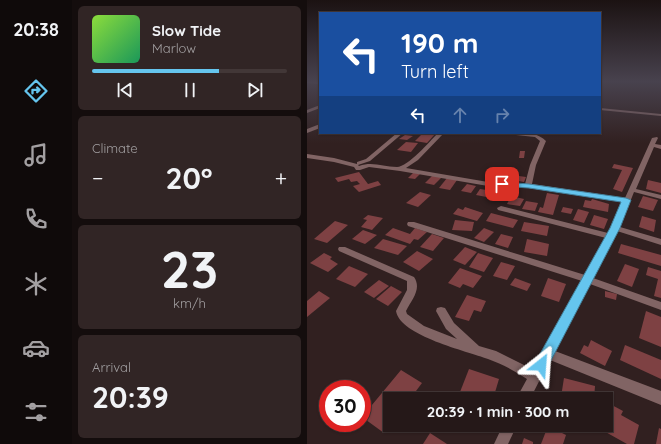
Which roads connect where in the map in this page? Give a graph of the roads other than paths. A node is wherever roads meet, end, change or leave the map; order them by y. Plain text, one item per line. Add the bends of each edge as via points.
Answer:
1 (319, 106) edge
2 (601, 109) edge
3 (307, 112) edge
4 (661, 115) edge
5 (307, 124) edge
6 (319, 126) edge
7 (307, 130) edge
8 (399, 134) edge
9 (440, 134) edge
10 (522, 134) edge
11 (656, 143) edge
12 (307, 156) edge
13 (368, 163) junction
14 (400, 169) junction
15 (529, 186) junction
16 (633, 190) junction
17 (661, 197) edge
18 (626, 200) junction
19 (501, 208) dead end
20 (411, 224) dead end
21 (613, 232) junction
22 (661, 242) edge
23 (343, 249) dead end
24 (587, 279) junction
25 (661, 306) edge
26 (441, 311) dead end
27 (476, 350) junction
28 (547, 353) junction
29 (534, 377) junction
30 (526, 392) edge
31 (661, 398) edge
32 (507, 432) edge
33 (501, 444) edge

1 - 3 street
2 - 4 street
5 - 7 street via 310,126
6 - 7 street
8 - 13 street
9 - 14 street via 416,159
10 - 15 street via 537,136 543,141 533,165
11 - 16 street
12 - 13 street via 349,163 358,169
13 - 14 street
14 - 15 street via 488,184
15 - 18 street
16 - 17 street
16 - 18 street
18 - 21 street
19 - 21 street
20 - 24 street
21 - 22 street
21 - 24 street
23 - 27 street via 411,279 412,290 401,311 403,316 420,329
24 - 25 street
24 - 28 street
26 - 27 street via 450,326
27 - 29 street via 492,355
28 - 29 street
28 - 31 street
29 - 30 street
32 - 33 street

